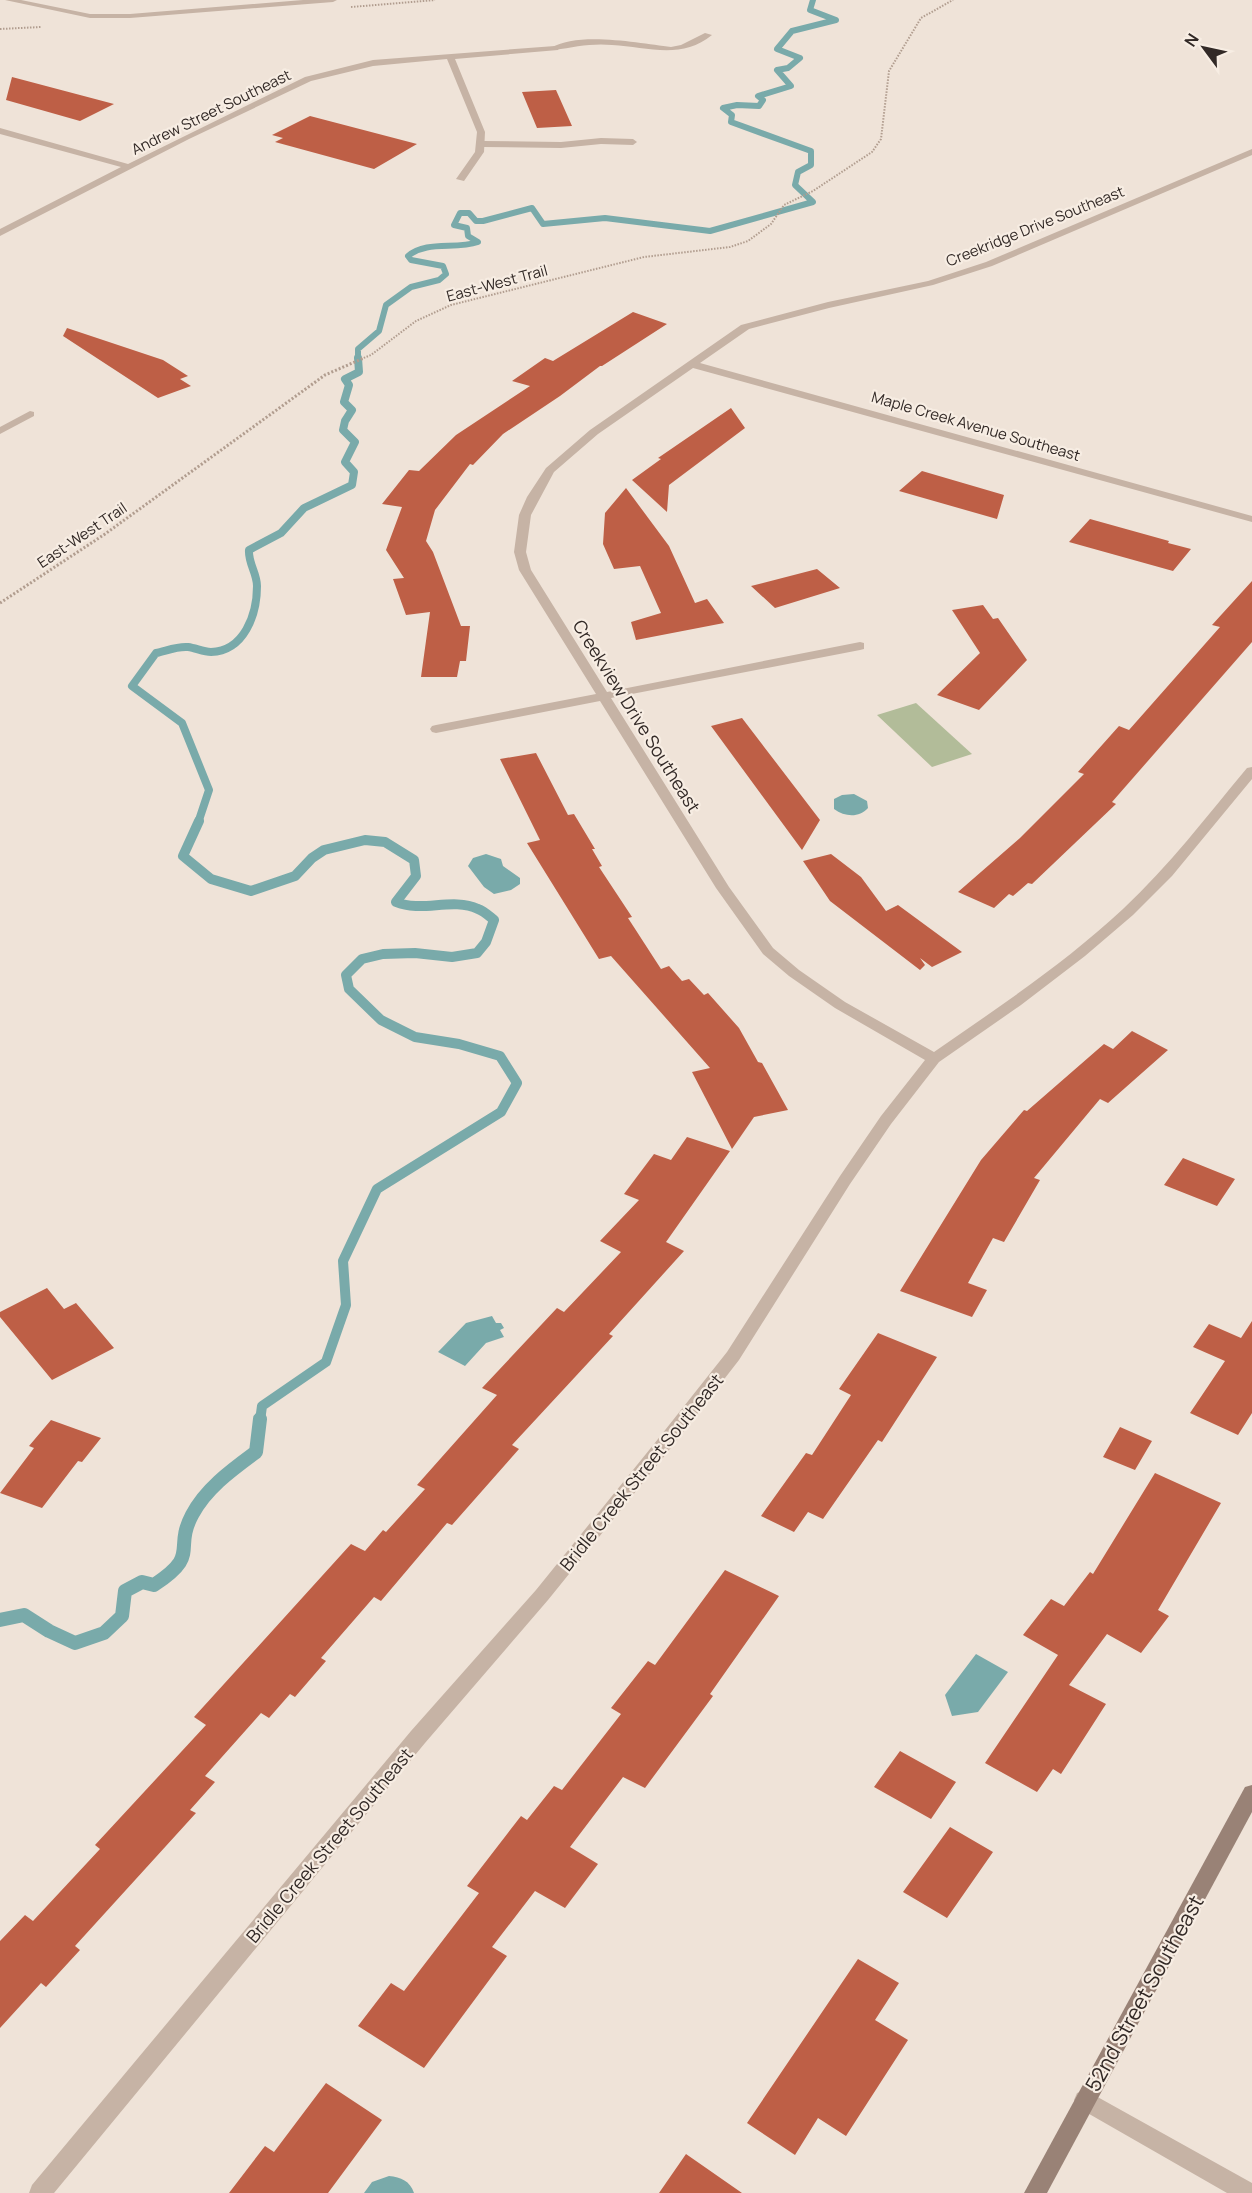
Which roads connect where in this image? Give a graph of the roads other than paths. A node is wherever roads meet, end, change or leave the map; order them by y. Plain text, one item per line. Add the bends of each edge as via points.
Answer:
1 (9, 0) edge
2 (333, 0) edge
3 (708, 35) dead end
4 (450, 56) junction
5 (0, 131) edge
6 (633, 142) dead end
7 (483, 144) junction
8 (1252, 152) edge
9 (129, 167) junction
10 (461, 179) dead end
11 (0, 233) edge
12 (692, 364) junction
13 (30, 414) dead end
14 (0, 431) edge
15 (1252, 519) edge
16 (860, 646) dead end
17 (603, 696) junction
18 (436, 729) dead end
19 (1252, 771) edge
20 (1245, 790) edge
21 (934, 1059) junction
22 (1252, 1793) edge
23 (1085, 2100) junction
24 (40, 2193) edge
25 (1035, 2193) edge
26 (1248, 2193) edge

1 - 2 street via 90,16
3 - 4 street, Andrew Street Southeast via 671,49 585,42
4 - 7 street
4 - 9 street, Andrew Street Southeast via 373,63 308,79
5 - 9 street
6 - 7 street
7 - 10 street
8 - 12 street, Creekridge Drive Southeast via 970,271 745,327
9 - 11 street, Andrew Street Southeast
12 - 15 street, Maple Creek Avenue Southeast
12 - 17 street, Creekview Drive Southeast via 561,459 550,470 525,515 520,552 525,570
13 - 14 street
16 - 17 street
17 - 18 street
17 - 21 street, Creekview Drive Southeast via 723,888 768,951 840,1005
19 - 20 street, Bridle Creek Street Southeast
20 - 21 street, Bridle Creek Street Southeast via 1128,912 1025,995
21 - 24 street, Bridle Creek Street Southeast via 886,1119 733,1356 660,1449
22 - 23 main road, 52nd Street Southeast
23 - 25 main road, 52nd Street Southeast
23 - 26 street

